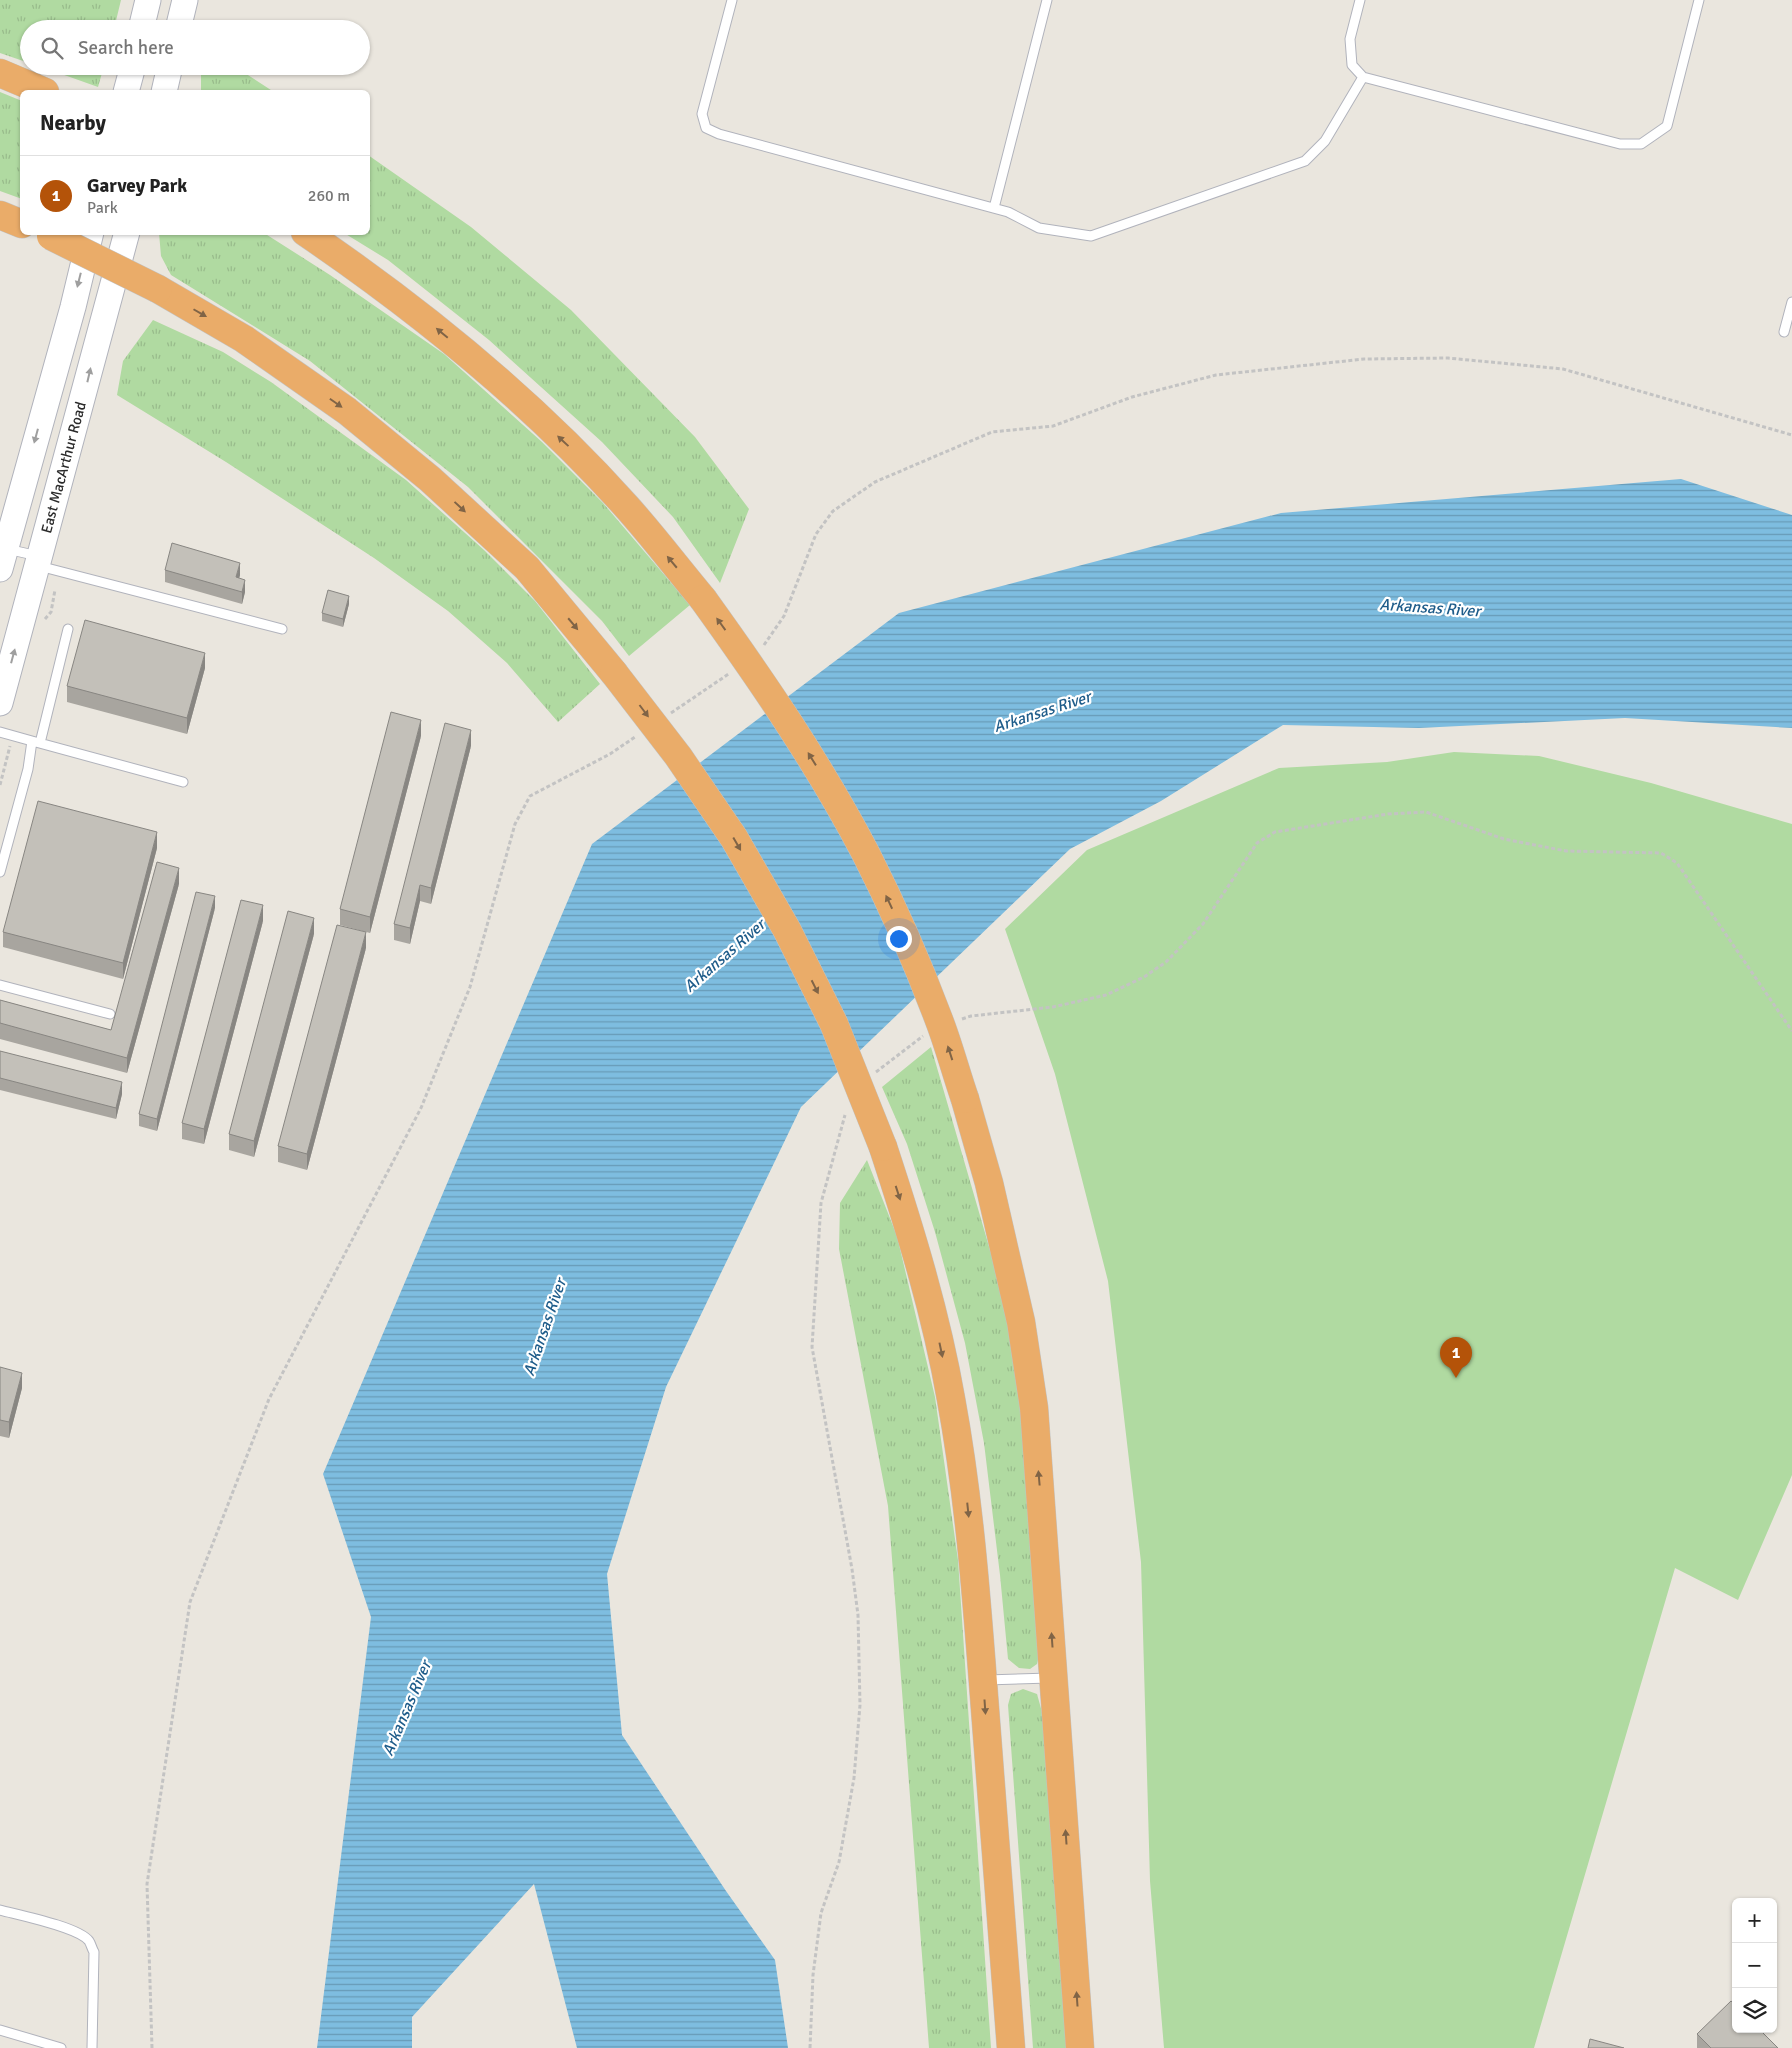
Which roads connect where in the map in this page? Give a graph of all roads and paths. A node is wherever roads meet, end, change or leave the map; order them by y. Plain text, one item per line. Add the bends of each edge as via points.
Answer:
1 (148, 0) edge
2 (185, 0) edge
3 (732, 0) edge
4 (1047, 0) edge
5 (1360, 0) edge
6 (1699, 0) edge
7 (143, 20) edge
8 (180, 20) edge
9 (0, 73) edge
10 (131, 75) edge
11 (168, 75) edge
12 (1363, 77) junction
13 (39, 90) edge
14 (127, 90) edge
15 (164, 90) edge
16 (994, 208) junction
17 (0, 215) edge
18 (20, 223) edge
19 (49, 235) edge
20 (90, 235) edge
21 (126, 235) edge
22 (308, 235) edge
23 (1792, 302) edge
24 (1784, 332) dead end
25 (1792, 435) edge
26 (2, 554) edge
27 (38, 561) junction
28 (68, 629) dead end
29 (282, 629) dead end
30 (758, 650) dead end
31 (736, 668) dead end
32 (0, 703) edge
33 (666, 716) dead end
34 (0, 732) edge
35 (642, 732) dead end
36 (36, 742) junction
37 (183, 782) dead end
38 (0, 872) edge
39 (0, 985) edge
40 (110, 1014) dead end
41 (954, 1022) dead end
42 (930, 1030) dead end
43 (1792, 1031) edge
44 (873, 1074) dead end
45 (845, 1114) dead end
46 (1055, 1678) junction
47 (983, 1680) junction
48 (0, 1910) edge
49 (0, 2030) edge
50 (61, 2048) edge
51 (92, 2048) edge
52 (152, 2048) edge
53 (810, 2048) edge
54 (1011, 2048) edge
55 (1080, 2048) edge

1 - 7 street
2 - 8 street
3 - 16 lane via 702,114 706,128
4 - 16 lane
5 - 12 lane via 1350,39 1352,65
6 - 12 lane via 1667,126 1642,144 1620,144
9 - 13 highway
10 - 14 street
11 - 15 street
12 - 16 lane via 1325,141 1305,161 1091,236 1039,228
17 - 18 highway
19 -> 47 highway, bridge via 158,289 244,339 347,411 430,478 526,568 614,673 678,756 723,822 782,921 834,1024 883,1147 900,1200 933,1315 951,1398 965,1482
20 -> 26 street via 73,307
27 -> 21 street, East MacArthur Road
46 -> 22 highway, bridge via 1034,1408 1021,1322 989,1183 940,1020 866,854 764,683 703,599 626,506 526,406 440,330
23 - 24 lane
25 - 30 path via 1563,369 1448,358 1364,359 1216,375 1132,397 1053,426 992,432 875,482 832,511 816,534 784,616
26 - 27 lane
27 - 29 lane
32 -> 27 street, East MacArthur Road
28 - 36 lane
31 - 33 path
34 - 36 lane
35 - 52 path via 610,754 530,796 515,824 470,987 421,1108 269,1399 190,1602 147,1884
36 - 37 lane
36 - 38 lane
39 - 40 lane
41 - 43 path via 971,1016 1053,1007 1106,995 1144,977 1166,962 1203,924 1257,843 1275,832 1388,814 1426,812 1504,839 1566,850 1661,853 1677,863
42 - 44 path
45 - 53 path via 821,1204 812,1348 852,1568 858,1615 860,1705 854,1778 839,1862 821,1913 812,1975
46 - 47 lane
55 -> 46 highway
47 -> 54 highway
48 - 51 lane via 65,1927 90,1942 94,1952
49 - 50 lane

